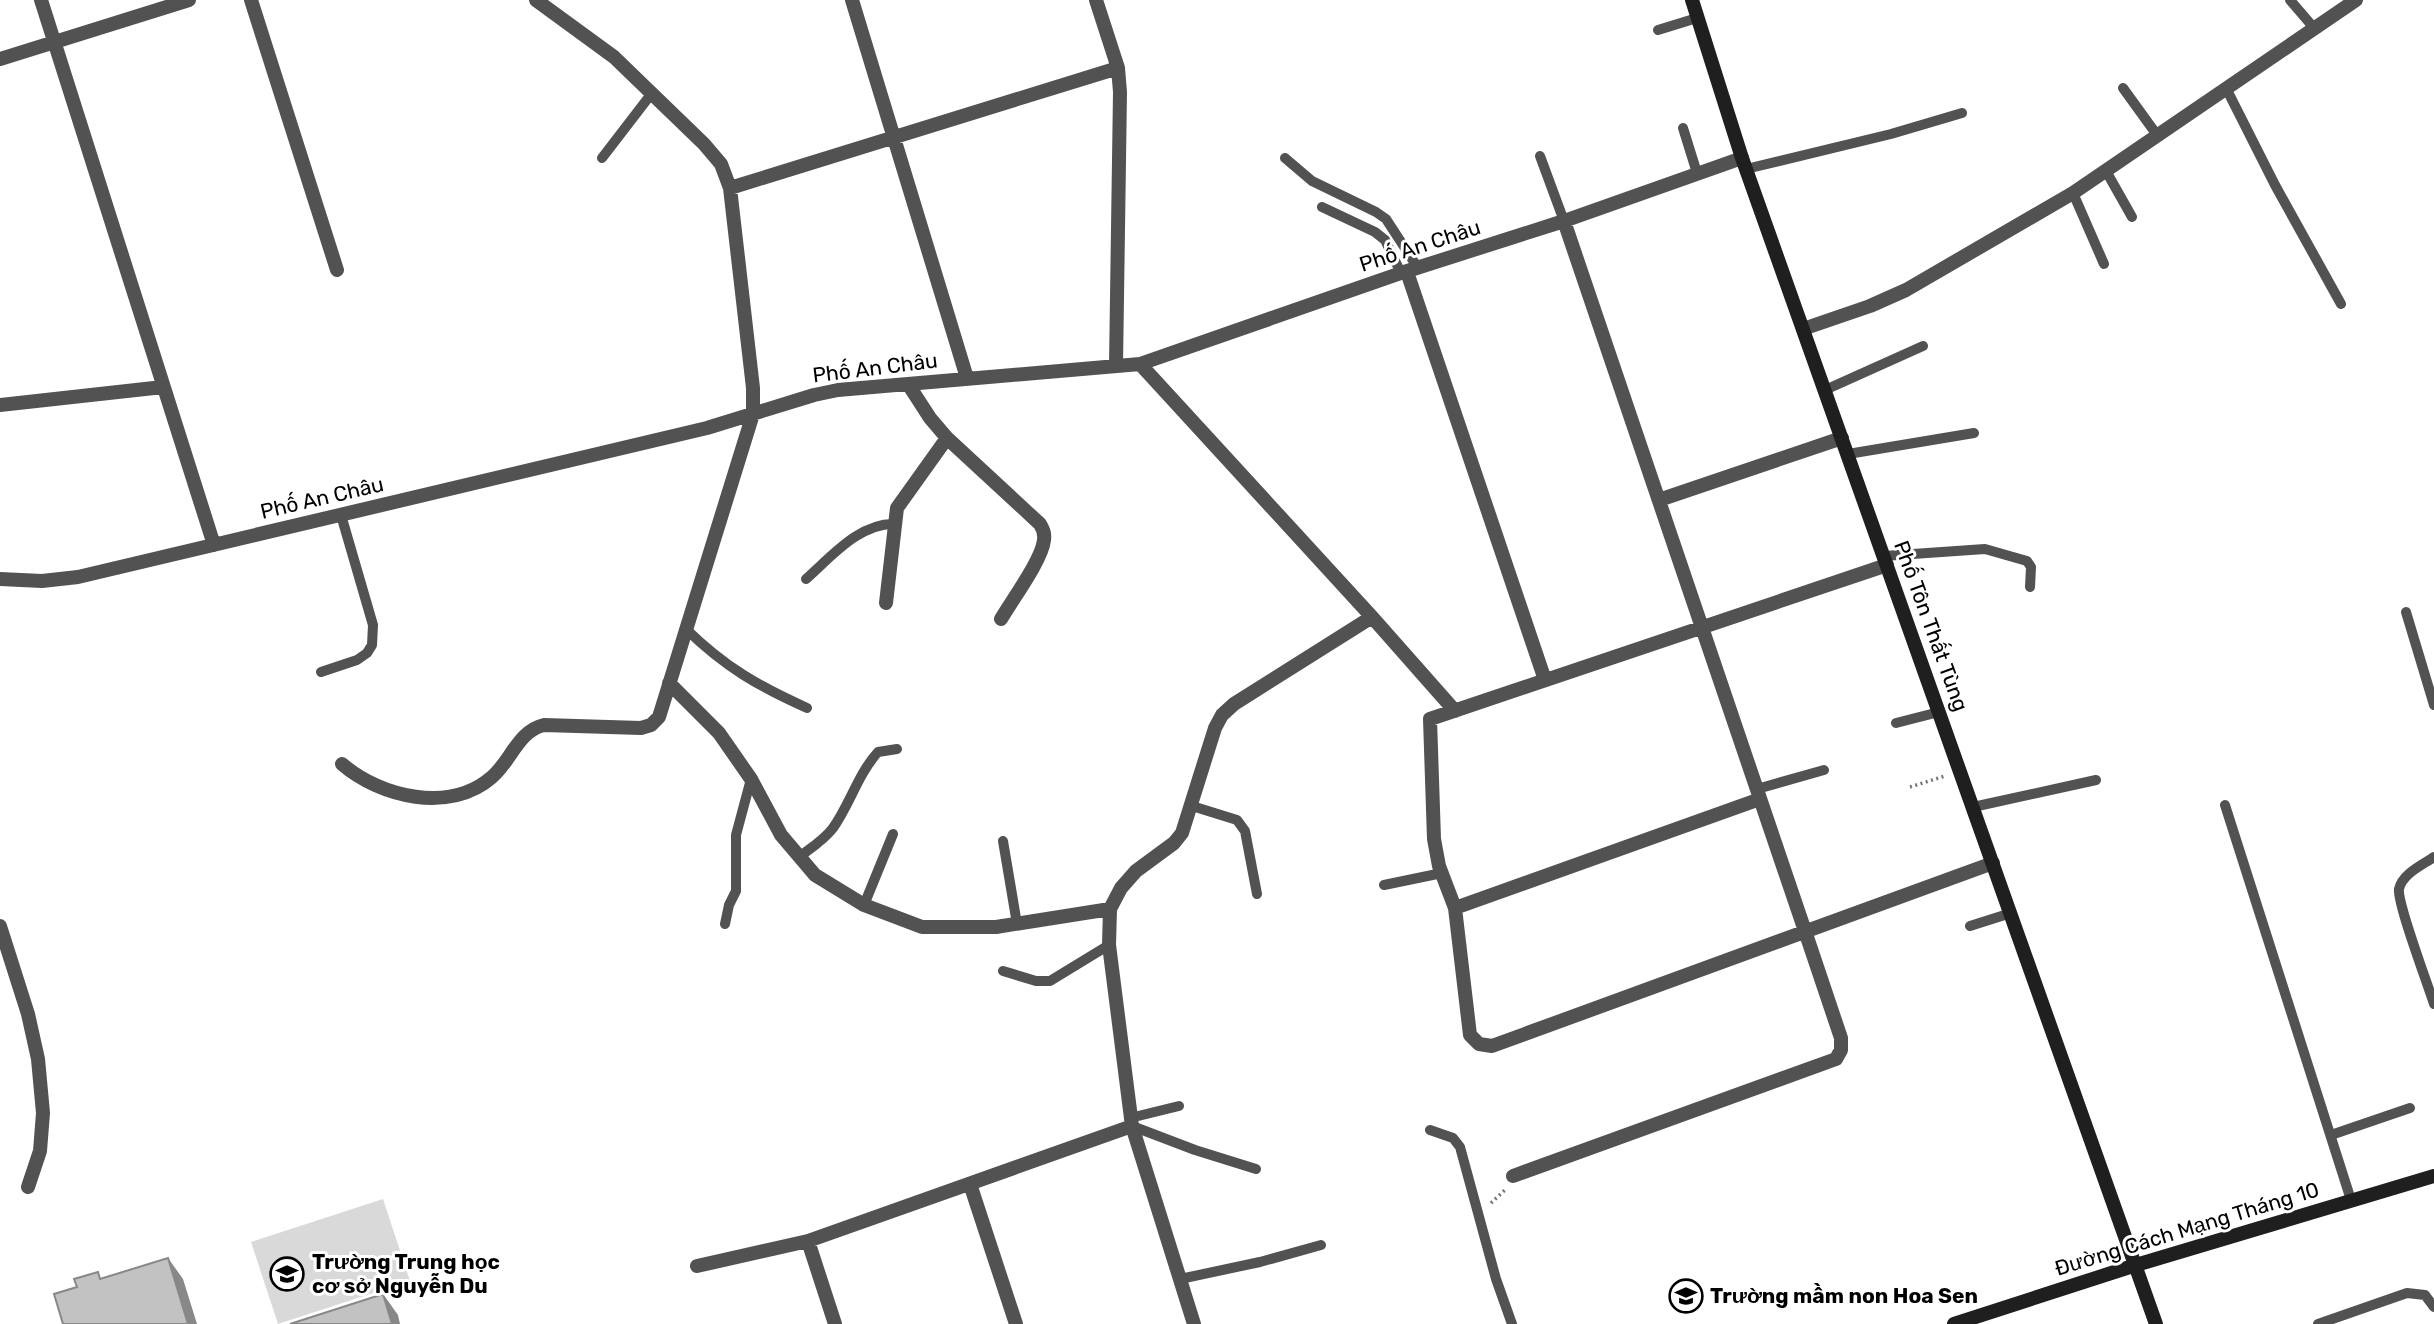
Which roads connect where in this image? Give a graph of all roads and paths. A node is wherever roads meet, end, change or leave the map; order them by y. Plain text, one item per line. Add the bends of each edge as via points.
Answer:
1 (41, 0) edge
2 (189, 0) edge
3 (251, 0) edge
4 (536, 0) edge
5 (852, 0) edge
6 (1096, 0) edge
7 (1692, 0) edge
8 (2291, 0) edge
9 (2356, 0) edge
10 (1697, 18) junction
11 (2314, 29) junction
12 (1658, 30) dead end
13 (54, 42) junction
14 (0, 59) edge
15 (1118, 68) junction
16 (2123, 88) dead end
17 (2226, 88) junction
18 (652, 93) junction
19 (1962, 113) dead end
20 (1683, 128) dead end
21 (2157, 135) junction
22 (893, 136) junction
23 (1541, 156) dead end
24 (602, 158) dead end
25 (1285, 158) dead end
26 (1744, 163) junction
27 (2106, 171) junction
28 (1697, 173) junction
29 (730, 188) junction
30 (2073, 193) junction
31 (1321, 207) dead end
32 (2132, 217) dead end
33 (1564, 221) junction
34 (2104, 264) dead end
35 (337, 270) dead end
36 (1409, 271) junction
37 (2341, 304) dead end
38 (1803, 329) junction
39 (1923, 346) dead end
40 (1140, 364) junction
41 (1116, 366) junction
42 (967, 378) junction
43 (908, 384) junction
44 (163, 387) junction
45 (1825, 390) junction
46 (0, 405) edge
47 (753, 414) junction
48 (1974, 433) dead end
49 (947, 438) junction
50 (1842, 438) junction
51 (1848, 454) junction
52 (1658, 500) junction
53 (341, 515) junction
54 (895, 524) junction
55 (214, 545) junction
56 (1885, 560) junction
57 (0, 579) edge
58 (806, 579) dead end
59 (2030, 587) dead end
60 (886, 603) dead end
61 (2406, 612) dead end
62 (1372, 617) junction
63 (1001, 619) dead end
64 (1702, 626) junction
65 (686, 629) junction
66 (321, 672) dead end
67 (1545, 680) junction
68 (669, 683) junction
69 (2434, 705) edge
70 (807, 708) dead end
71 (1455, 711) junction
72 (1940, 712) junction
73 (1896, 723) dead end
74 (897, 748) dead end
75 (342, 764) dead end
76 (1824, 770) dead end
77 (1960, 771) junction
78 (751, 779) junction
79 (2096, 780) dead end
80 (1910, 787) dead end
81 (1759, 794) junction
82 (2225, 805) dead end
83 (1192, 806) junction
84 (1973, 807) junction
85 (893, 834) dead end
86 (1003, 841) dead end
87 (799, 857) junction
88 (2434, 857) edge
89 (1993, 863) junction
90 (1442, 873) junction
91 (1384, 885) dead end
92 (1257, 894) dead end
93 (864, 905) junction
94 (1455, 908) junction
95 (1110, 909) junction
96 (2011, 914) junction
97 (725, 924) dead end
98 (1017, 924) junction
99 (0, 926) edge
100 (1970, 926) dead end
101 (1805, 931) junction
102 (1109, 945) junction
103 (1003, 971) dead end
104 (2434, 1003) edge
105 (1179, 1106) dead end
106 (2410, 1108) dead end
107 (1131, 1122) junction
108 (1430, 1130) dead end
109 (2331, 1135) junction
110 (1256, 1169) dead end
111 (1513, 1176) joint
112 (2434, 1176) edge
113 (970, 1184) junction
114 (27, 1187) dead end
115 (2351, 1200) junction
116 (1477, 1211) junction
117 (808, 1241) junction
118 (1321, 1245) dead end
119 (2136, 1265) junction
120 (696, 1266) dead end
121 (1180, 1279) junction
122 (2434, 1307) edge
123 (835, 1324) edge
124 (1016, 1324) edge
125 (1194, 1324) edge
126 (1513, 1324) edge
127 (1954, 1324) edge
128 (2156, 1324) edge
129 (2318, 1324) edge

1 - 13 street
2 - 13 street
3 - 35 street
4 - 18 street via 614,57
5 - 22 street
6 - 15 street
7 - 10 street, Phố Tôn Thất Tùng
8 - 11 lane
9 - 11 street
10 - 12 lane
10 - 26 street, Phố Tôn Thất Tùng
11 - 17 street
13 - 14 street
13 - 44 street
15 - 22 street
15 - 41 street
16 - 21 lane
17 - 21 street
17 - 37 lane
18 - 24 lane
18 - 29 street via 721,164
19 - 26 lane via 1891,134
20 - 28 lane
21 - 27 street
22 - 29 street
22 - 42 street
23 - 33 lane
25 - 36 lane via 1312,181 1386,219
26 - 28 street, Phố An Châu
26 - 38 street, Phố Tôn Thất Tùng
27 - 30 street
27 - 32 lane
28 - 33 street, Phố An Châu
29 - 47 street
30 - 34 lane
30 - 38 street via 1906,290
31 - 36 lane via 1375,232
33 - 36 street, Phố An Châu
33 - 52 street
36 - 40 street, Phố An Châu
36 - 67 street
38 - 45 street, Phố Tôn Thất Tùng
39 - 45 lane
40 - 41 street, Phố An Châu
40 - 62 street
41 - 42 street, Phố An Châu
42 - 43 street, Phố An Châu
43 - 47 street, Phố An Châu via 825,393
43 - 49 street
44 - 46 street
44 - 55 street
45 - 50 street, Phố Tôn Thất Tùng
47 - 53 street, Phố An Châu
47 - 65 street
48 - 51 lane
49 - 54 street via 897,508
49 - 63 street via 1045,533 1040,555
50 - 51 street, Phố Tôn Thất Tùng
50 - 52 street
51 - 56 street, Phố Tôn Thất Tùng
52 - 64 street
53 - 55 street, Phố An Châu
53 - 66 lane via 373,625 372,645 357,660
54 - 58 lane via 864,530
54 - 60 street
55 - 57 street, Phố An Châu via 78,577
56 - 59 lane via 1984,549 2026,561 2031,567
56 - 64 street
56 - 72 street, Phố Tôn Thất Tùng
61 - 69 lane
62 - 71 street
62 - 83 street via 1222,715
64 - 67 street
64 - 81 street
65 - 68 street
65 - 70 lane via 712,654 762,688
67 - 71 street
68 - 75 street via 659,717 651,725 641,729 532,728 493,777 448,797 415,797 387,790
68 - 78 street via 719,733
71 - 90 street via 1430,719 1431,811
72 - 73 lane
72 - 77 street, Phố Tôn Thất Tùng
74 - 87 lane via 878,752 868,763 834,827
76 - 81 lane
77 - 80 path
77 - 84 street, Phố Tôn Thất Tùng
78 - 87 street via 781,835
78 - 97 lane via 736,835 736,891
79 - 84 lane
81 - 94 street
81 - 101 street
82 - 109 lane
83 - 92 lane via 1241,824
83 - 95 street via 1182,833 1128,880
84 - 89 street, Phố Tôn Thất Tùng
85 - 93 lane
86 - 98 lane
87 - 93 street via 815,875
88 - 104 lane via 2406,876 2399,890
89 - 96 street, Phố Tôn Thất Tùng
89 - 101 street
90 - 91 lane
90 - 94 street
93 - 98 street via 922,927
94 - 101 street via 1470,1035 1485,1046
95 - 98 street
95 - 102 street
96 - 100 lane
96 - 119 street, Phố Tôn Thất Tùng
99 - 114 street via 29,1014 38,1059 43,1112 40,1151
101 - 111 street via 1841,1038 1836,1059
102 - 103 lane via 1050,981
102 - 107 street
105 - 107 lane
106 - 109 lane
107 - 110 lane via 1195,1150
107 - 113 street
107 - 121 street
108 - 116 lane via 1453,1138 1460,1147
109 - 115 lane
111 - 116 path via 1506,1189
112 - 115 street, Đường Cách Mạng Tháng 10
113 - 117 street
113 - 124 street
115 - 119 street, Đường Cách Mạng Tháng 10
116 - 126 lane
117 - 120 street
117 - 123 street
118 - 121 lane
119 - 127 street, Đường Cách Mạng Tháng 10
119 - 128 street, Phố Tôn Thất Tùng
121 - 125 street
122 - 129 lane via 2425,1296 2407,1293

